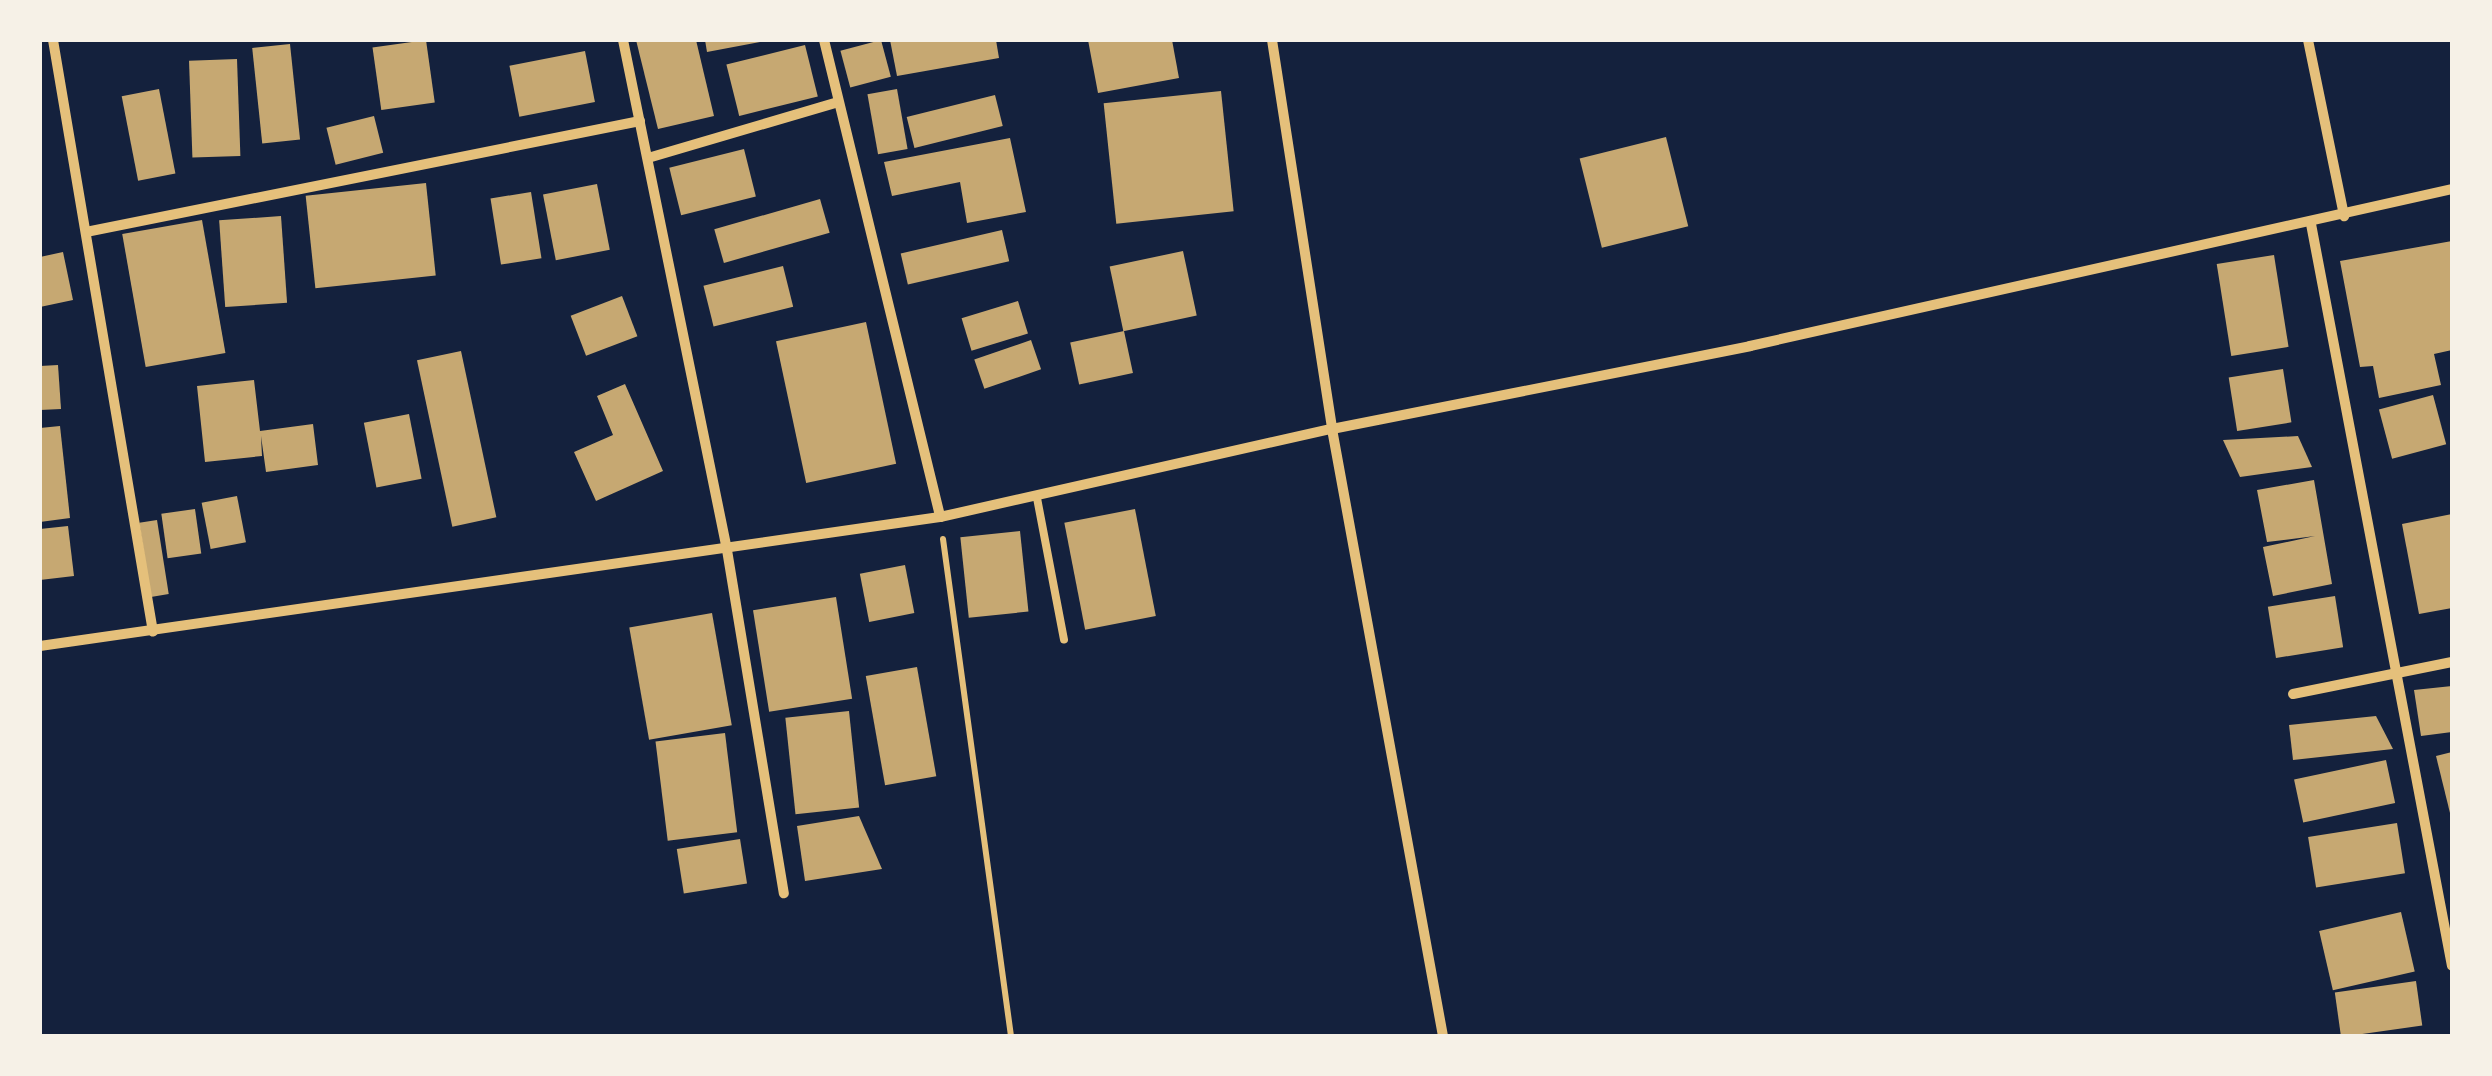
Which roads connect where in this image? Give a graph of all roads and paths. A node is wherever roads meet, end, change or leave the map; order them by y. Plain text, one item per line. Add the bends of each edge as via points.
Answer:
1 (53, 40) edge
2 (623, 40) edge
3 (824, 40) edge
4 (1272, 40) edge
5 (2308, 40) edge
6 (838, 102) junction
7 (640, 121) junction
8 (648, 158) junction
9 (2452, 189) edge
10 (2344, 216) junction
11 (2311, 224) junction
12 (86, 232) junction
13 (1332, 429) junction
14 (1037, 498) junction
15 (940, 518) junction
16 (727, 550) junction
17 (153, 632) junction
18 (1064, 639) dead end
19 (40, 646) edge
20 (2452, 662) edge
21 (2398, 675) junction
22 (2293, 694) dead end
23 (784, 892) dead end
24 (2452, 966) edge
25 (1011, 1036) edge
26 (1443, 1036) edge

1 - 12 street
2 - 7 street
3 - 6 street
4 - 13 street
5 - 10 street
6 - 8 street
6 - 15 street
7 - 8 street
7 - 12 street
8 - 16 street
9 - 10 street
10 - 11 street
11 - 13 street
11 - 21 street
12 - 17 street
13 - 14 street
13 - 26 street
14 - 15 street
14 - 18 lane
15 - 16 street
15 - 25 path
16 - 17 street
16 - 23 street
17 - 19 street
20 - 21 street
21 - 22 street
21 - 24 street

